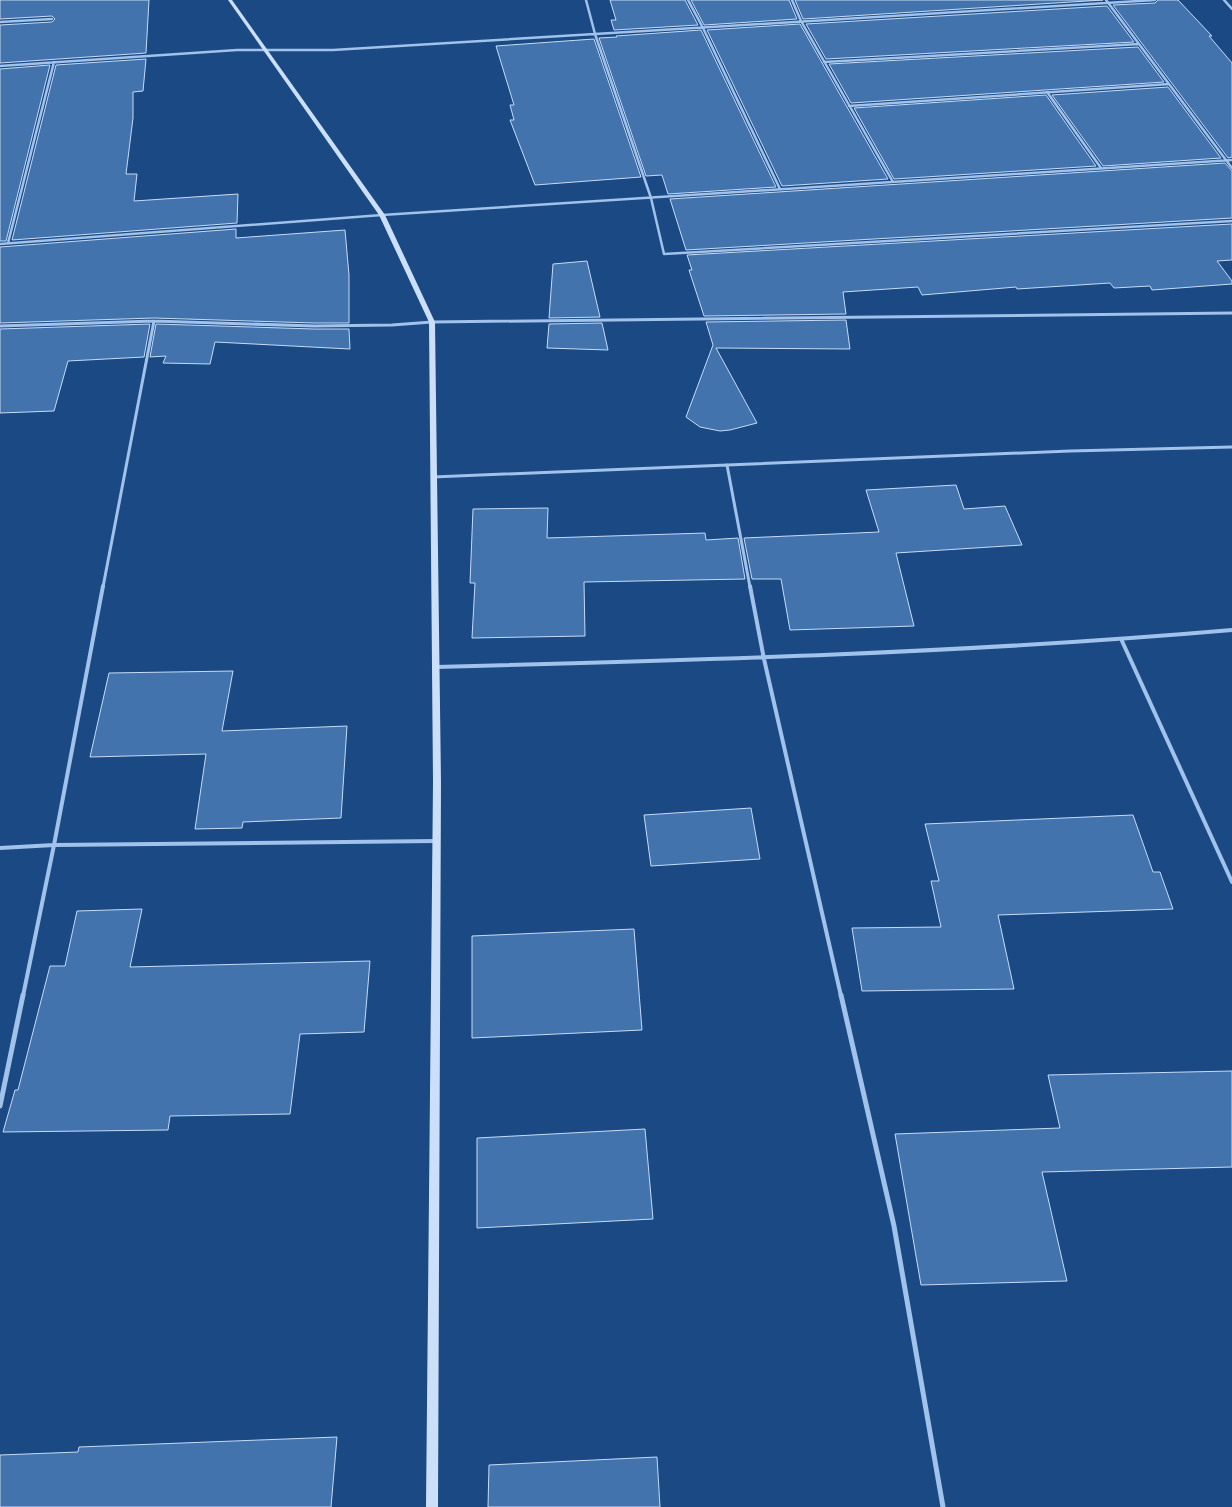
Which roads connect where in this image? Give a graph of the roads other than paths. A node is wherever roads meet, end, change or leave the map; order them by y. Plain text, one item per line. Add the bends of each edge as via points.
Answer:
1 (230, 0) edge
2 (586, 0) edge
3 (688, 0) edge
4 (792, 0) edge
5 (1106, 0) edge
6 (1155, 0) edge
7 (1224, 0) edge
8 (1108, 3) junction
9 (1232, 9) edge
10 (52, 19) dead end
11 (0, 22) edge
12 (801, 22) junction
13 (703, 28) junction
14 (594, 34) junction
15 (1139, 44) junction
16 (265, 50) junction
17 (54, 62) junction
18 (824, 62) junction
19 (0, 66) edge
20 (1169, 84) junction
21 (1047, 92) junction
22 (849, 106) junction
23 (1226, 160) junction
24 (1232, 160) edge
25 (1101, 168) junction
26 (1232, 168) edge
27 (893, 182) junction
28 (780, 189) junction
29 (651, 198) junction
30 (382, 216) junction
31 (1232, 221) edge
32 (8, 243) junction
33 (0, 244) edge
34 (1232, 313) edge
35 (154, 322) junction
36 (432, 322) junction
37 (0, 326) edge
38 (1232, 448) edge
39 (727, 465) junction
40 (433, 477) junction
41 (1232, 630) edge
42 (1122, 641) junction
43 (764, 659) junction
44 (436, 667) junction
45 (436, 841) junction
46 (54, 845) junction
47 (0, 848) edge
48 (1232, 882) edge
49 (0, 1106) edge
50 (432, 1507) edge
51 (943, 1507) edge

1 - 16 street
2 - 14 street
3 - 13 street
4 - 12 street
5 - 8 street
6 - 8 street
7 - 9 street
8 - 12 street
8 - 15 street
10 - 11 street
12 - 13 street
12 - 18 street
13 - 14 street
13 - 28 street
14 - 16 street via 333,50
14 - 29 street
15 - 18 street
15 - 20 street
16 - 17 street
16 - 30 street
17 - 19 street
17 - 32 street
18 - 22 street
20 - 21 street
20 - 23 street
21 - 22 street
21 - 25 street
22 - 27 street
23 - 24 street
23 - 25 street
23 - 26 street
25 - 27 street
27 - 28 street
28 - 29 street
29 - 30 street
29 - 31 street via 664,254
30 - 32 street
30 - 36 street
32 - 33 street
34 - 36 street
35 - 36 street via 314,326
35 - 37 street
35 - 46 street
36 - 40 street
38 - 39 street via 1070,451
39 - 40 street
39 - 43 street
40 - 44 street
41 - 42 street
42 - 43 street
42 - 48 street
43 - 44 street
43 - 51 street via 894,1226
44 - 45 street
45 - 46 street
45 - 50 street
46 - 47 street
46 - 49 street

